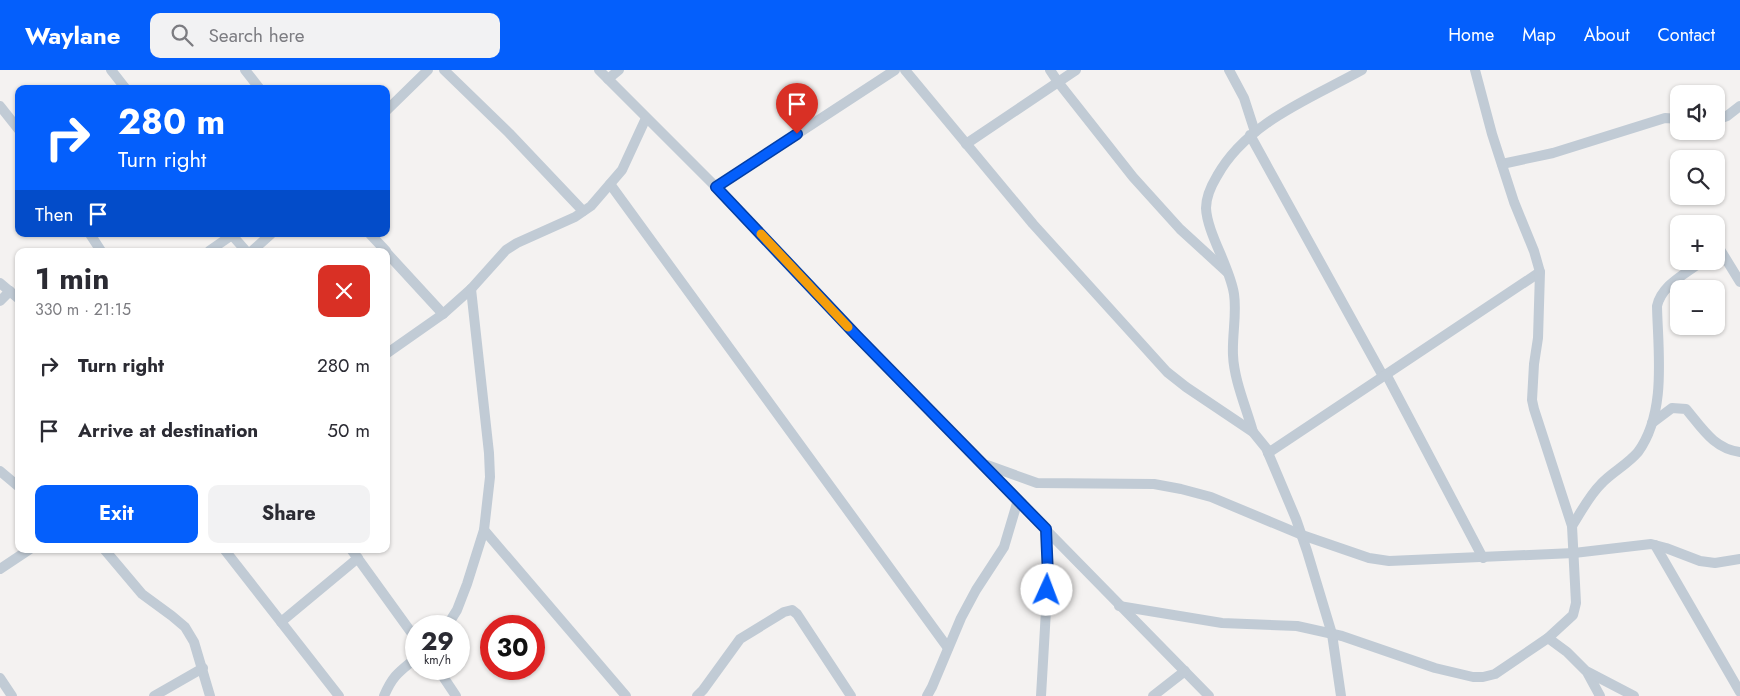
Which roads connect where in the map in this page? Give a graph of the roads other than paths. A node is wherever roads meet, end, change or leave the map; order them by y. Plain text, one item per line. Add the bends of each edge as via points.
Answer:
1 (111, 70) edge
2 (245, 70) edge
3 (428, 70) edge
4 (444, 70) edge
5 (599, 70) edge
6 (619, 70) edge
7 (895, 70) edge
8 (906, 70) edge
9 (1050, 70) edge
10 (1076, 70) edge
11 (1230, 70) edge
12 (1362, 70) edge
13 (1475, 70) edge
14 (608, 79) junction
15 (1058, 82) junction
16 (123, 85) edge
17 (257, 85) edge
18 (0, 106) edge
19 (1740, 106) edge
20 (390, 107) edge
21 (1725, 117) edge
22 (646, 118) junction
23 (1670, 118) edge
24 (15, 125) edge
25 (1253, 134) junction
26 (966, 144) junction
27 (1502, 164) junction
28 (610, 184) junction
29 (716, 187) junction
30 (583, 211) junction
31 (92, 237) edge
32 (227, 237) edge
33 (234, 237) edge
34 (268, 237) edge
35 (373, 237) edge
36 (100, 248) edge
37 (213, 248) edge
38 (243, 248) edge
39 (255, 248) edge
40 (382, 248) edge
41 (390, 256) edge
42 (1725, 258) edge
43 (1690, 270) edge
44 (1540, 272) junction
45 (1229, 274) junction
46 (1740, 282) edge
47 (0, 283) edge
48 (471, 289) junction
49 (10, 291) junction
50 (15, 295) edge
51 (0, 301) edge
52 (444, 314) junction
53 (390, 351) edge
54 (1385, 375) junction
55 (1652, 423) junction
56 (1253, 432) junction
57 (1740, 452) edge
58 (1268, 453) junction
59 (982, 464) junction
60 (0, 471) edge
61 (15, 484) edge
62 (1018, 500) junction
63 (1572, 526) junction
64 (1046, 529) junction
65 (484, 530) junction
66 (1302, 535) junction
67 (1655, 545) junction
68 (24, 553) edge
69 (107, 553) edge
70 (227, 553) edge
71 (354, 553) edge
72 (1574, 554) junction
73 (358, 558) junction
74 (1483, 558) junction
75 (1740, 559) edge
76 (0, 569) edge
77 (1119, 606) junction
78 (454, 615) edge
79 (281, 622) junction
80 (405, 624) edge
81 (1332, 634) junction
82 (1548, 638) junction
83 (948, 648) junction
84 (405, 667) edge
85 (203, 668) junction
86 (1185, 671) junction
87 (1587, 672) junction
88 (0, 678) edge
89 (445, 680) edge
90 (1740, 692) edge
91 (12, 696) edge
92 (154, 696) edge
93 (210, 696) edge
94 (339, 696) edge
95 (384, 696) edge
96 (456, 696) edge
97 (626, 696) edge
98 (697, 696) edge
99 (851, 696) edge
100 (927, 696) edge
101 (1041, 696) edge
102 (1153, 696) edge
103 (1209, 696) edge
104 (1341, 696) edge
105 (1600, 696) edge
106 (1634, 696) edge

1 - 16 street
2 - 17 street
3 - 20 street
4 - 30 street
5 - 14 street
6 - 14 street
7 - 29 street
8 - 26 street
9 - 15 street
10 - 15 street
11 - 25 street via 1244,98
12 - 25 street via 1285,112
13 - 27 street
14 - 22 street
15 - 26 street
15 - 45 street via 1132,177 1180,229
18 - 24 street
19 - 21 street
22 - 28 street via 622,170
22 - 29 street
23 - 27 street via 1553,153
25 - 45 street via 1222,167 1209,190 1208,220
25 - 54 street
26 - 56 street via 1033,224 1167,372
27 - 44 street
28 - 30 street
28 - 83 street
29 - 59 street
30 - 48 street via 506,250
31 - 36 street
32 - 37 street
33 - 38 street
34 - 39 street
35 - 40 street
41 - 52 street
42 - 46 street
43 - 55 street via 1664,290 1657,306 1658,380
44 - 54 street
44 - 63 street via 1532,400
45 - 56 street via 1234,296 1235,370
47 - 49 street
48 - 52 street
48 - 65 street via 489,453 490,477
49 - 50 street
49 - 51 street
52 - 53 street
54 - 58 street
54 - 74 street
55 - 57 street via 1672,408 1686,409 1716,444
55 - 63 street via 1637,453 1598,487
56 - 58 street
58 - 66 street
59 - 62 street
59 - 66 street via 1037,483 1154,484 1181,488
60 - 61 street
62 - 64 street
62 - 83 street via 1004,547 976,590
63 - 72 street
64 - 77 street
64 - 101 street via 1048,576
65 - 78 street via 468,584
65 - 97 street
66 - 74 street via 1369,558 1389,561
66 - 81 street
67 - 72 street
67 - 75 street via 1715,564
67 - 90 street
68 - 76 street
69 - 85 street via 142,594 185,627
70 - 79 street
71 - 73 street
72 - 74 street
72 - 82 street via 1575,609 1573,615
73 - 79 street
73 - 80 street
77 - 81 street via 1222,623 1298,626
77 - 86 street
79 - 94 street
81 - 82 street via 1472,677 1495,674
81 - 104 street
82 - 87 street
83 - 100 street
84 - 95 street via 390,681
85 - 92 street
85 - 93 street
86 - 102 street
86 - 103 street
87 - 105 street
87 - 106 street
88 - 91 street
89 - 96 street
98 - 99 street via 740,639 792,610

